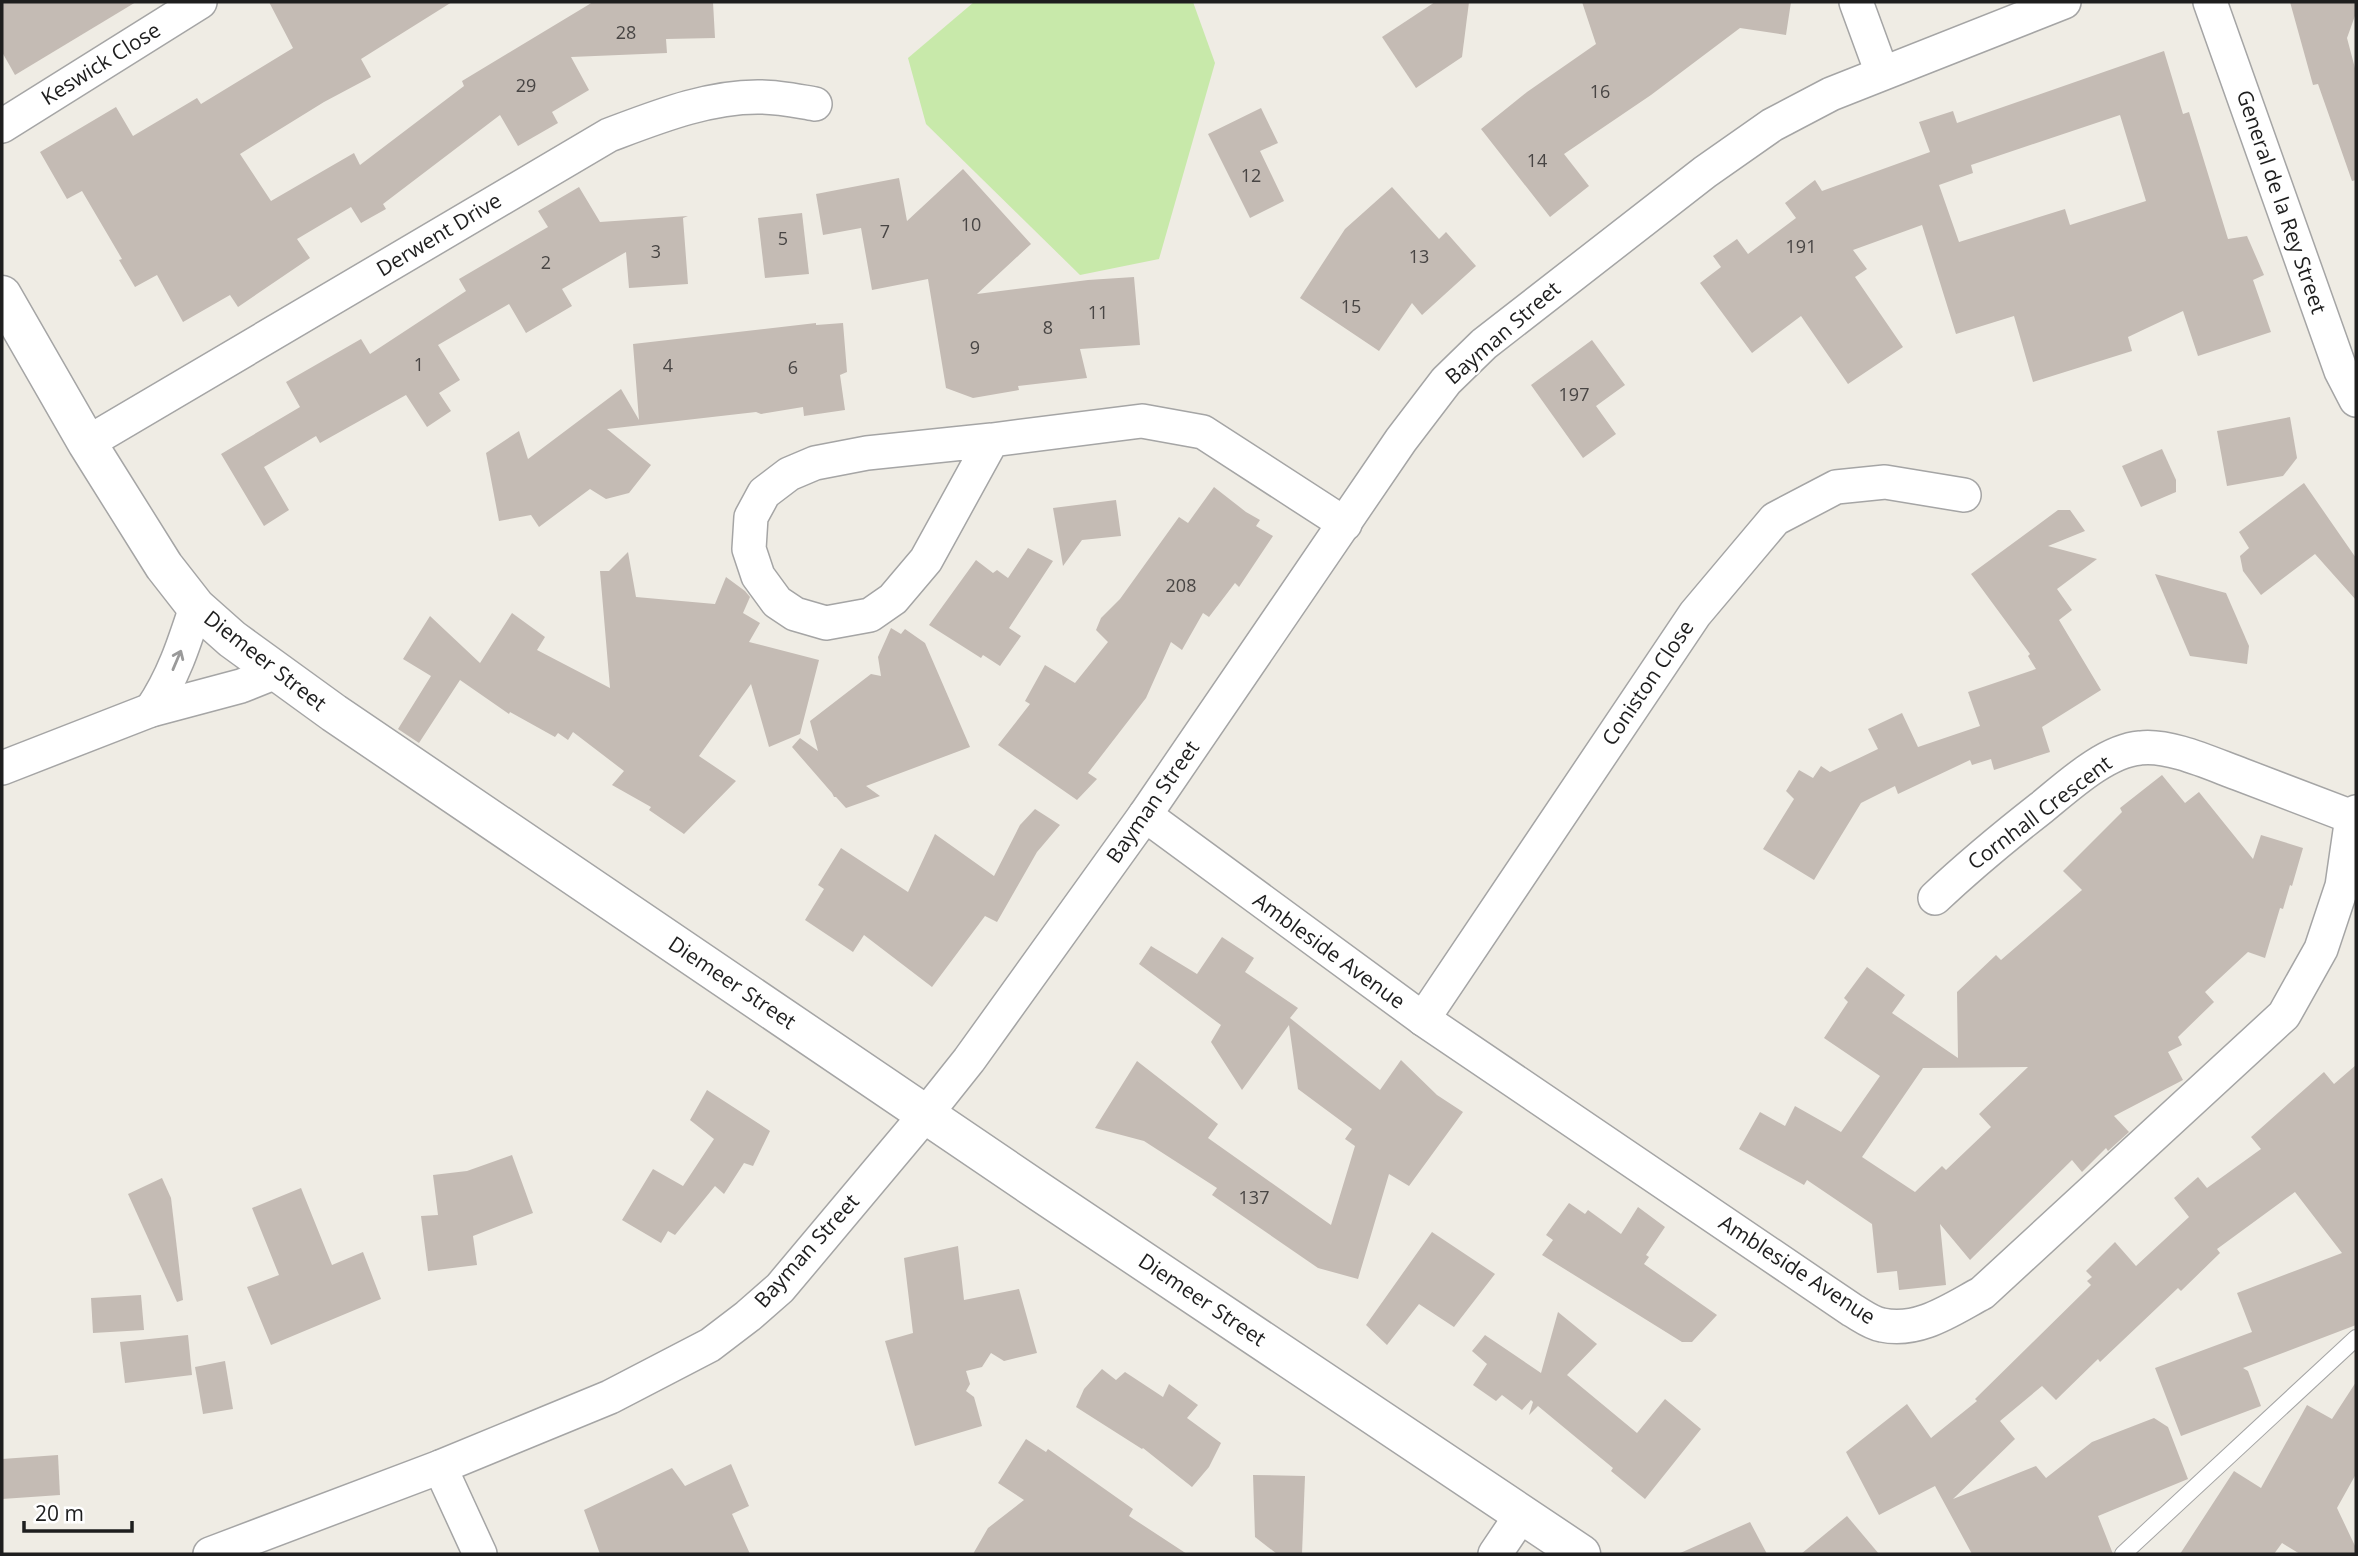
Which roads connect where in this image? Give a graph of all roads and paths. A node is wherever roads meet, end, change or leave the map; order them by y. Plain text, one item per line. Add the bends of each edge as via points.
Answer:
1 (200, 2) edge
2 (1856, 2) edge
3 (2064, 2) edge
4 (2210, 2) edge
5 (1882, 73) junction
6 (815, 104) dead end
7 (2, 126) edge
8 (2, 295) edge
9 (2356, 400) edge
10 (992, 440) junction
11 (87, 443) junction
12 (1964, 495) dead end
13 (1345, 524) junction
14 (196, 607) junction
15 (276, 672) junction
16 (151, 710) junction
17 (2, 768) edge
18 (2354, 814) edge
19 (1144, 815) junction
20 (1935, 898) dead end
21 (1423, 1019) junction
22 (926, 1114) junction
23 (2356, 1338) edge
24 (440, 1467) junction
25 (1522, 1514) junction
26 (210, 1554) edge
27 (480, 1554) edge
28 (1495, 1554) edge
29 (1581, 1554) edge
30 (2123, 1554) edge

1 - 7 street, Keswick Close
2 - 5 street
3 - 5 street, Bayman Street
4 - 9 street, General de la Rey Street via 2341,372
5 - 13 street, Bayman Street via 1831,93 1772,125 1485,344 1446,381
6 - 11 street, Derwent Drive via 762,97 722,100 609,135
8 - 11 street, Diemeer Street
10 - 10 street via 867,453 815,463 789,474 764,493 751,517 749,549 758,576 777,602 795,614 826,623 870,615 893,598 926,560
10 - 13 street via 1142,421 1203,432
11 - 14 street, Diemeer Street via 164,566
12 - 21 street, Coniston Close via 1885,482 1836,487 1775,519 1695,614
13 - 19 street, Bayman Street
14 - 15 street, Diemeer Street
16 -> 14 street via 178,660
15 - 16 street
15 - 22 street, Diemeer Street
16 - 17 street
18 - 20 street, Cornhall Crescent via 2199,759 2161,749 2125,750 2067,787
18 - 21 street, Ambleside Avenue via 2342,886 2321,949 2284,1016 1982,1293 1926,1322 1882,1325 1852,1310
19 - 21 street, Ambleside Avenue
19 - 22 street, Bayman Street
22 - 24 street, Bayman Street via 780,1288 710,1345 610,1398
22 - 25 street, Diemeer Street
23 - 30 lane
24 - 26 street, Bayman Street
24 - 27 street
25 - 28 street
25 - 29 street, Diemeer Street

